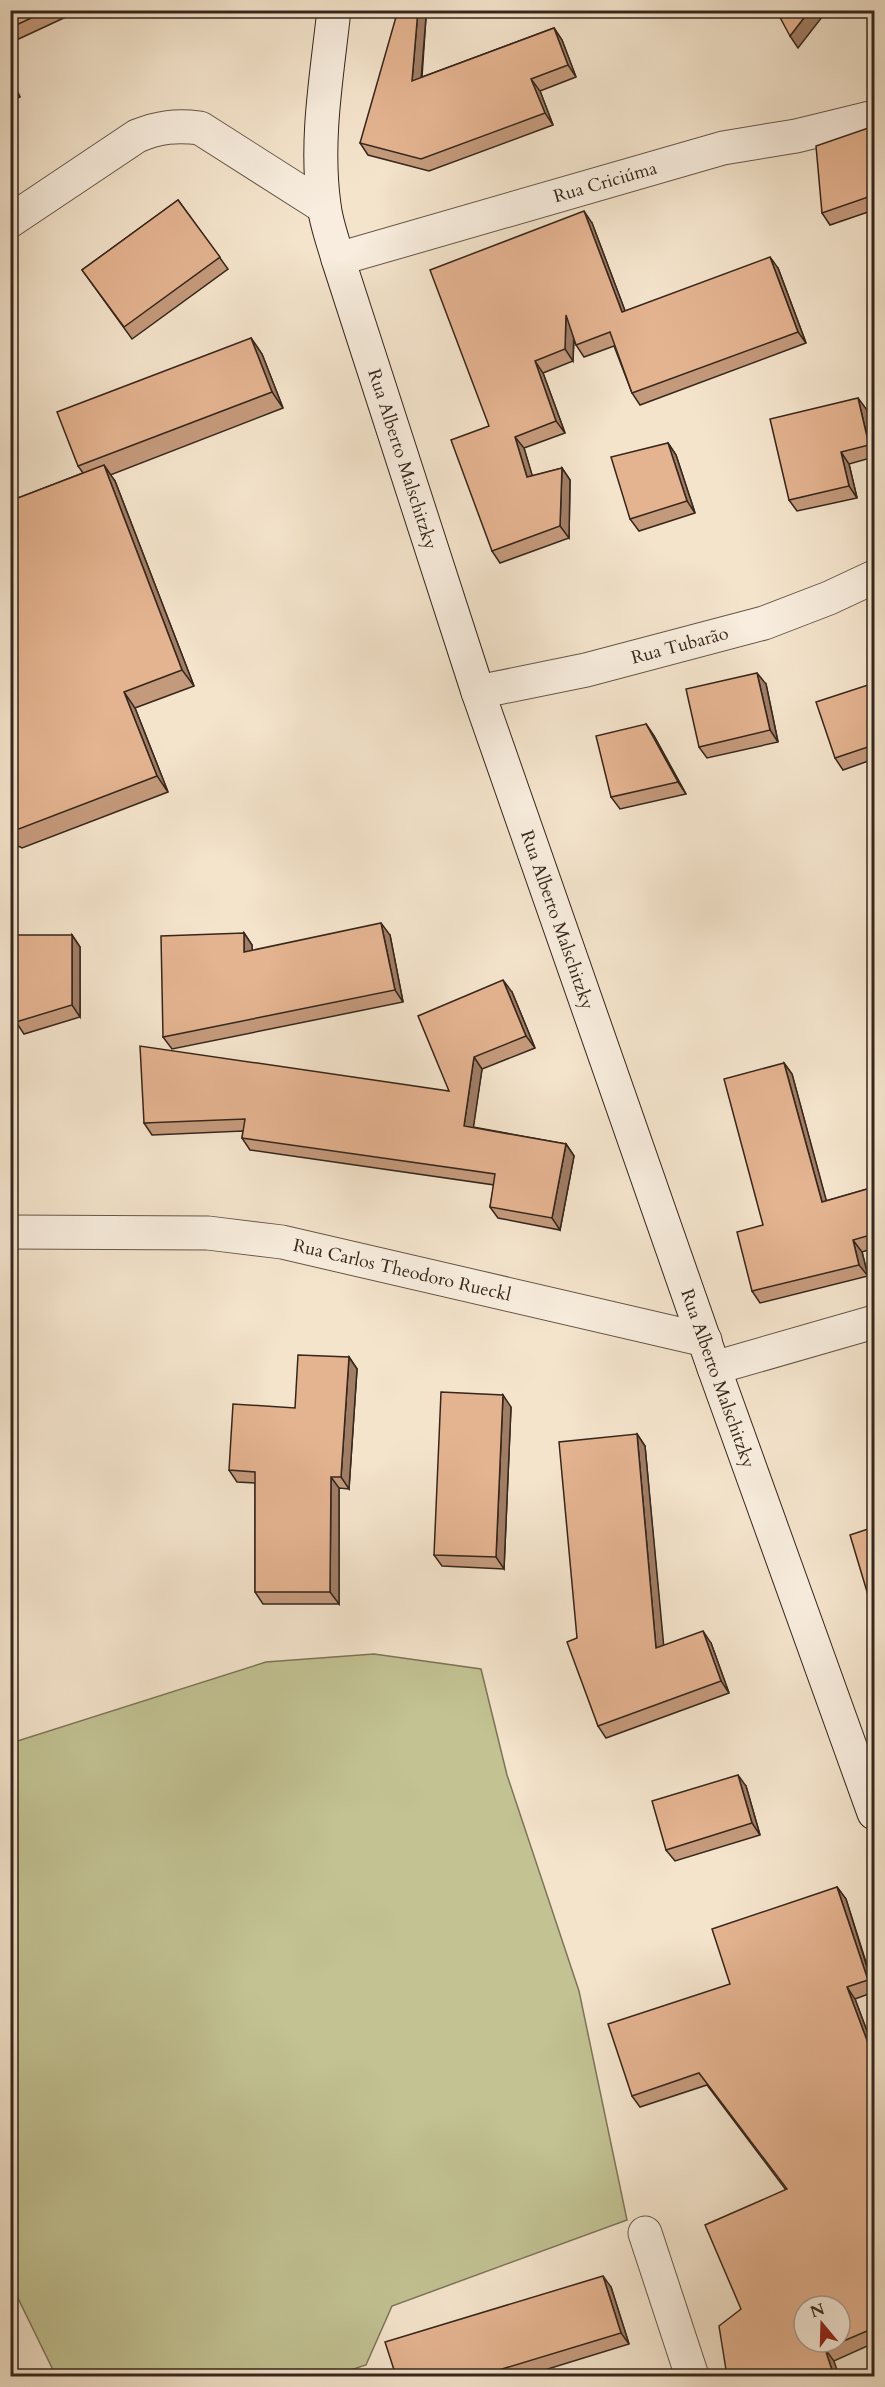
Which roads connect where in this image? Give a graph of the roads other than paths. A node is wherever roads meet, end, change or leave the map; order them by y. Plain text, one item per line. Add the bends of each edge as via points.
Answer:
1 (334, 10) edge
2 (874, 117) edge
3 (324, 207) junction
4 (10, 221) edge
5 (338, 259) junction
6 (874, 577) edge
7 (478, 692) junction
8 (10, 1232) edge
9 (874, 1322) edge
10 (710, 1354) junction
11 (867, 1770) edge
12 (874, 1813) edge
13 (645, 2233) dead end
14 (692, 2376) edge

1 - 3 street, Rua Alberto Malschitzky via 320,164
2 - 5 street, Rua Criciúma via 723,148
3 - 4 street via 200,128 177,125 137,136
3 - 5 street, Rua Alberto Malschitzky
5 - 7 street, Rua Alberto Malschitzky
6 - 7 street, Rua Tubarão via 764,623 586,670
7 - 10 street, Rua Alberto Malschitzky
8 - 10 street, Rua Carlos Theodoro Rueckl via 208,1233 282,1242
9 - 10 street
10 - 11 street, Rua Alberto Malschitzky
11 - 12 street, Rua Alberto Malschitzky
13 - 14 street

